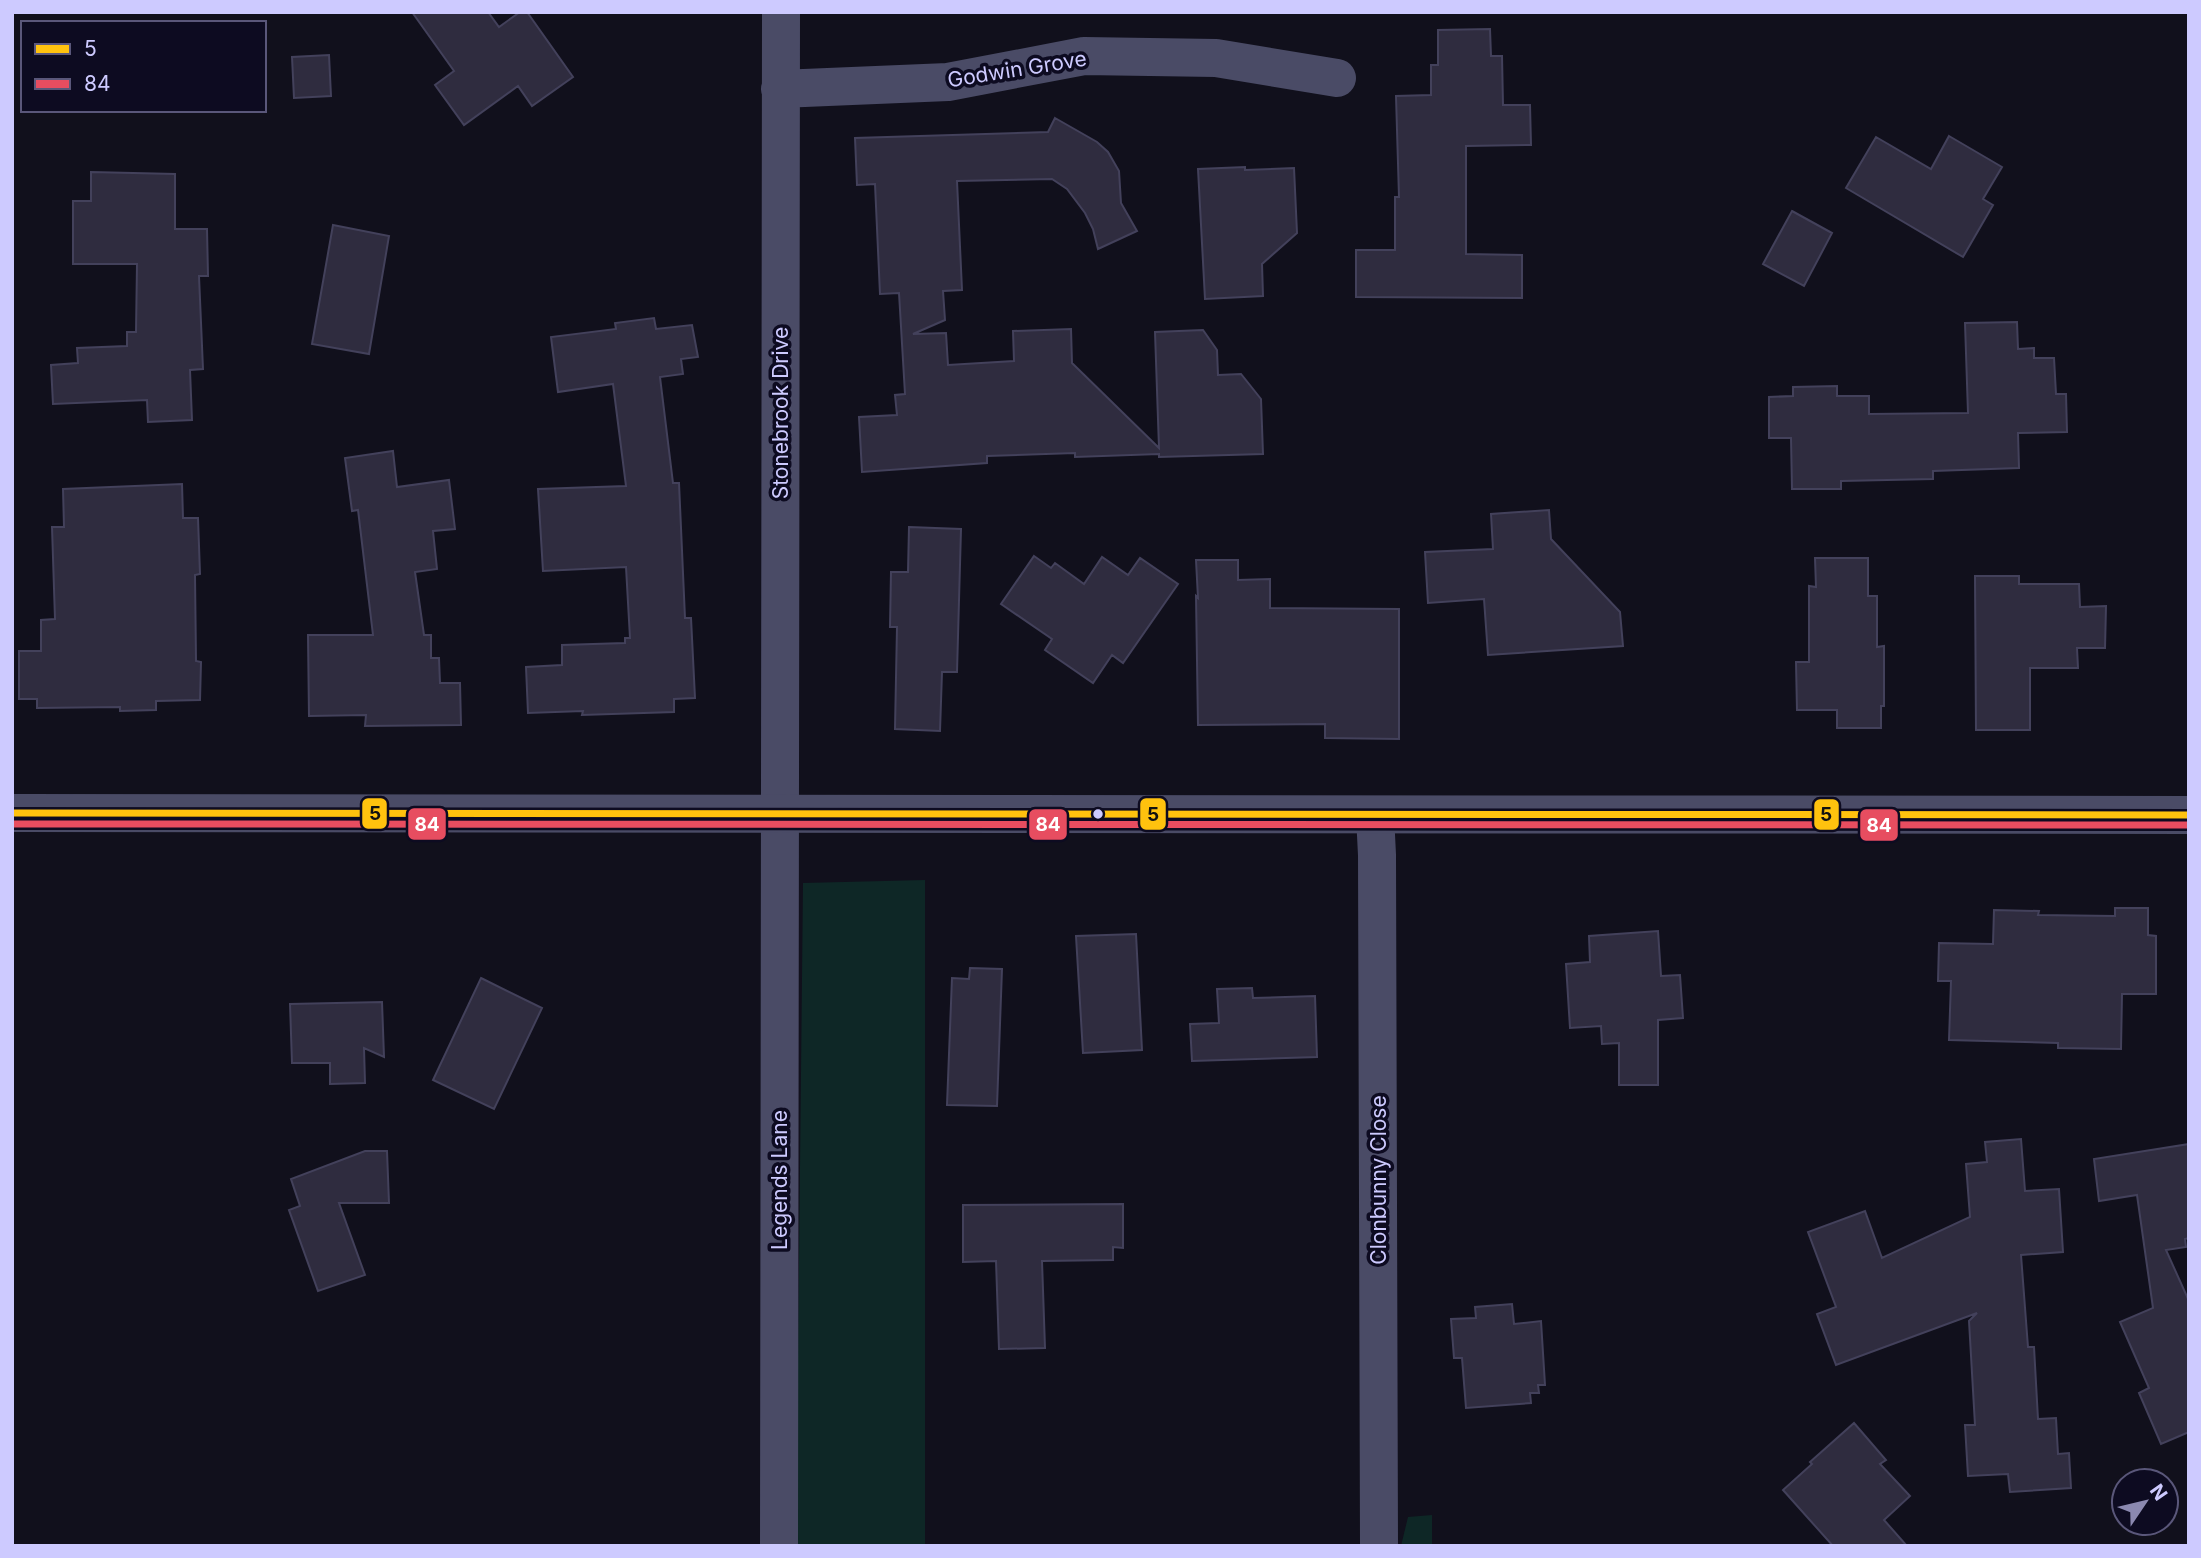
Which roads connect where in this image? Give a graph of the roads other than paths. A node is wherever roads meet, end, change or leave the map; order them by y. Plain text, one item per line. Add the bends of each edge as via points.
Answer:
1 (781, 12) edge
2 (1337, 78) dead end
3 (780, 89) junction
4 (12, 813) edge
5 (781, 814) junction
6 (1375, 815) junction
7 (2189, 815) edge
8 (779, 1546) edge
9 (1379, 1546) edge

1 - 3 street, Stonebrook Drive
2 - 3 street, Godwin Grove via 1216,58 1084,56 948,82
3 - 5 street, Stonebrook Drive
4 - 5 street
5 - 6 street
5 - 8 street, Legends Lane
6 - 7 street
6 - 9 street, Clonbunny Close

